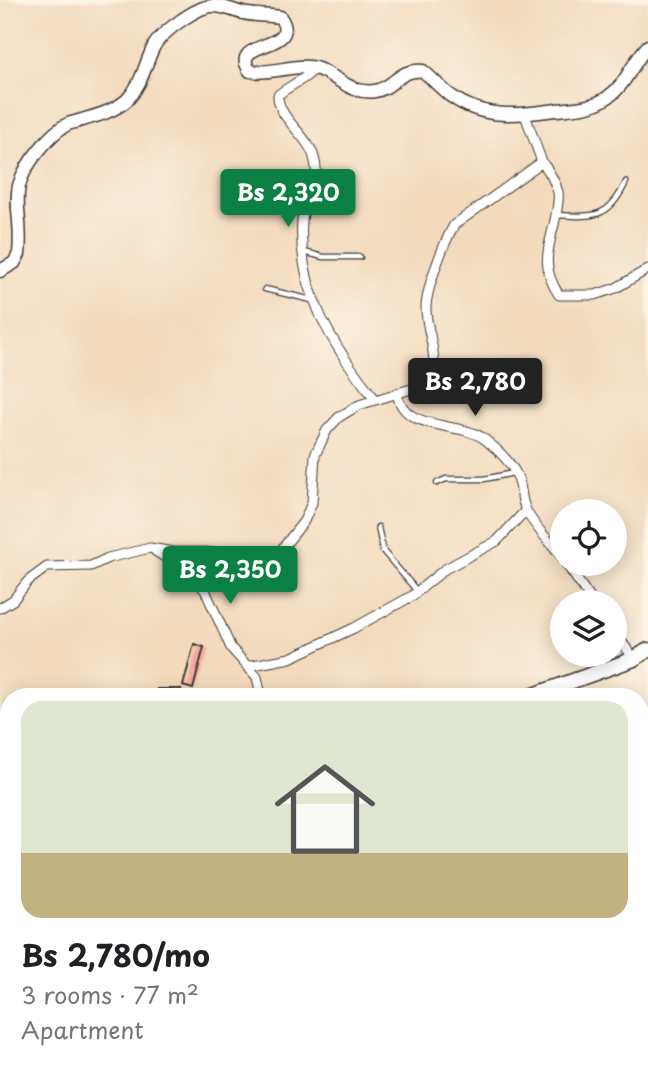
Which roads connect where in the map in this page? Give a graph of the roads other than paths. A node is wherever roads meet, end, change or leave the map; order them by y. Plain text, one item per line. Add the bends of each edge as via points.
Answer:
1 (648, 46) edge
2 (314, 68) junction
3 (525, 116) junction
4 (542, 162) junction
5 (626, 182) dead end
6 (228, 184) dead end
7 (316, 185) junction
8 (556, 215) junction
9 (303, 252) junction
10 (360, 257) dead end
11 (648, 269) edge
12 (0, 271) edge
13 (265, 289) dead end
14 (313, 300) junction
15 (397, 394) junction
16 (375, 399) junction
17 (516, 473) junction
18 (437, 483) dead end
19 (526, 510) junction
20 (378, 527) dead end
21 (550, 541) edge
22 (150, 548) junction
23 (418, 592) junction
24 (0, 608) edge
25 (627, 649) edge
26 (648, 650) edge
27 (634, 659) junction
28 (248, 666) junction
29 (259, 688) edge
30 (553, 688) edge

1 - 3 main road via 619,87 595,105
2 - 3 main road via 361,91 376,91 407,72 423,71 468,106
2 - 7 street via 278,95 278,101 313,155
2 - 12 main road via 261,73 246,65 251,51 284,33 280,17 214,5 178,23 153,47 145,72 123,103 63,127 27,165 18,185 19,254
3 - 4 street
4 - 8 street via 559,194
4 - 15 street via 454,225 426,305 433,370 424,385
5 - 8 lane via 608,210 587,216
6 - 7 lane
7 - 9 street via 302,218
8 - 11 street via 546,264 559,295 595,295
9 - 10 lane
9 - 14 street
13 - 14 lane
14 - 16 street via 349,367
15 - 16 street
15 - 17 street via 398,402 414,417 482,438
16 - 22 street via 339,417 327,430 315,455 312,503 278,554 256,561
17 - 18 lane
17 - 19 street
19 - 21 street
19 - 23 street via 497,541 445,569
20 - 23 lane via 383,551
22 - 24 street via 92,566 47,567
22 - 28 street via 189,572 205,590 231,648
23 - 28 street via 290,658
25 - 27 street
26 - 27 main road
27 - 30 main road
28 - 29 street

